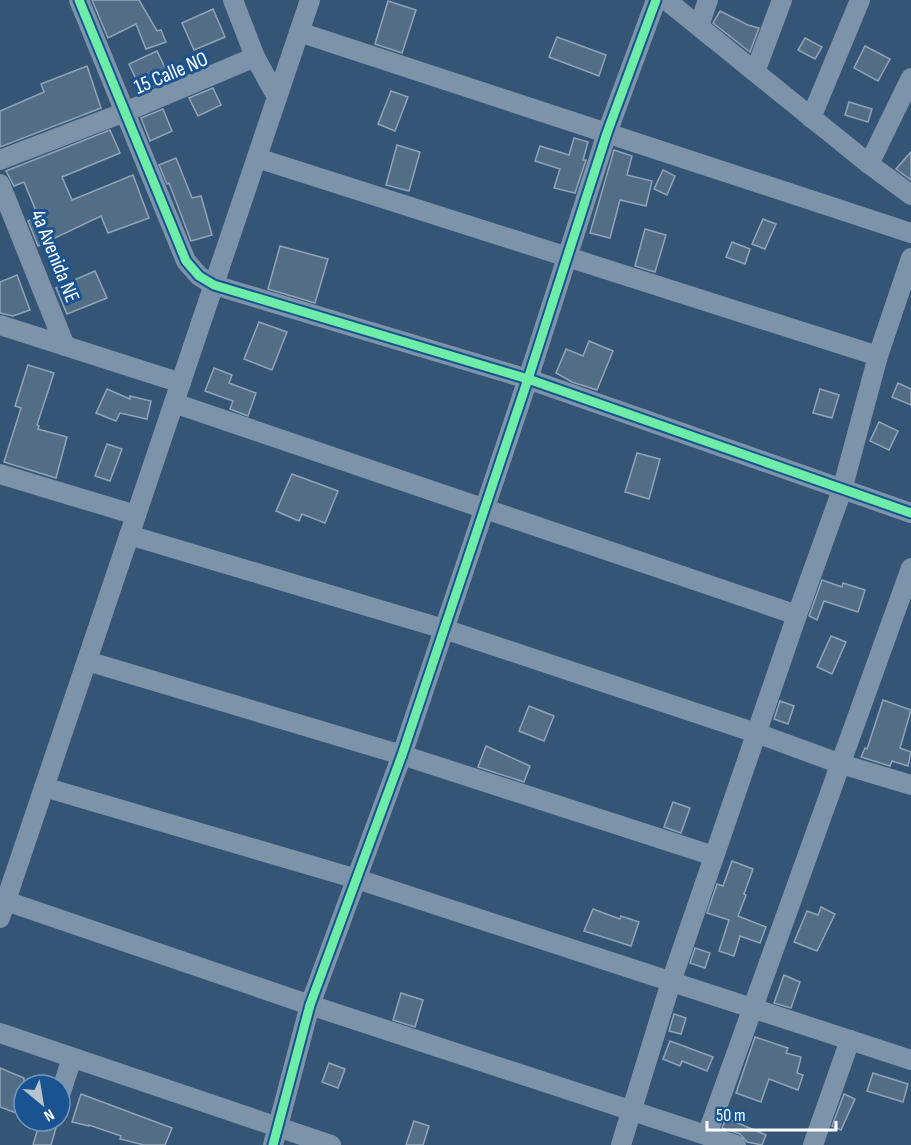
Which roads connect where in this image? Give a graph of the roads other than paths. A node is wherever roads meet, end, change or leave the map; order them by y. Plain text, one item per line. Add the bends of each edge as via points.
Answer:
1 (79, 0) edge
2 (233, 0) edge
3 (310, 0) edge
4 (656, 0) edge
5 (666, 0) edge
6 (708, 0) edge
7 (782, 0) edge
8 (860, 0) edge
9 (699, 26) junction
10 (299, 32) junction
11 (255, 57) junction
12 (755, 72) junction
13 (911, 78) edge
14 (277, 97) junction
15 (125, 112) junction
16 (811, 118) junction
17 (607, 133) junction
18 (257, 158) junction
19 (0, 160) edge
20 (869, 164) junction
21 (0, 184) edge
22 (911, 195) edge
23 (911, 233) edge
24 (566, 258) junction
25 (911, 258) edge
26 (214, 285) junction
27 (0, 325) edge
28 (65, 346) junction
29 (878, 356) junction
30 (528, 379) junction
31 (181, 383) junction
32 (174, 403) junction
33 (0, 474) edge
34 (842, 490) junction
35 (485, 507) junction
36 (911, 513) edge
37 (136, 515) junction
38 (129, 535) junction
39 (911, 568) edge
40 (797, 615) junction
41 (444, 629) junction
42 (87, 662) junction
43 (756, 733) junction
44 (402, 755) junction
45 (841, 764) junction
46 (911, 785) edge
47 (44, 787) junction
48 (714, 856) junction
49 (357, 879) junction
50 (2, 906) edge
51 (671, 982) junction
52 (310, 1005) junction
53 (753, 1008) junction
54 (0, 1033) edge
55 (850, 1040) junction
56 (72, 1058) junction
57 (911, 1060) edge
58 (67, 1073) edge
59 (633, 1111) junction
60 (707, 1135) junction
61 (275, 1136) edge
62 (331, 1145) edge
63 (621, 1145) edge
64 (736, 1145) edge
65 (813, 1145) edge

1 - 15 street
2 - 11 street
3 - 10 street
4 - 17 street
5 - 9 street
6 - 9 street
7 - 12 street
8 - 16 street
9 - 12 street
10 - 14 street
10 - 17 street
11 - 14 street
11 - 15 street, 15 Calle NO
12 - 16 street
13 - 20 street
14 - 18 street
15 - 19 street, 15 Calle NO
15 - 26 street via 186,261
16 - 20 street
17 - 23 street
17 - 24 street
18 - 24 street
18 - 26 street
20 - 22 street
21 - 28 street, 4a Avenida NE
24 - 29 street
24 - 30 street
25 - 29 street
26 - 30 street
26 - 31 street
27 - 28 street
28 - 31 street
29 - 34 street
30 - 34 street
30 - 35 street
31 - 32 street
32 - 35 street
32 - 37 street
33 - 37 street
34 - 36 street
34 - 40 street
35 - 40 street
35 - 41 street
37 - 38 street
38 - 41 street
38 - 42 street
39 - 45 street
40 - 43 street
41 - 43 street
41 - 44 street
42 - 44 street
42 - 47 street
43 - 45 street
43 - 48 street
44 - 48 street
44 - 49 street
45 - 46 street
45 - 53 street
47 - 49 street
47 - 50 street
48 - 51 street
49 - 51 street
49 - 52 street
50 - 52 street
51 - 53 street
51 - 59 street
52 - 59 street
52 - 61 street
53 - 55 street
53 - 60 street
54 - 56 street
55 - 57 street
55 - 65 street
56 - 58 street
56 - 61 street
59 - 60 street
59 - 63 street
60 - 64 street
61 - 62 street

